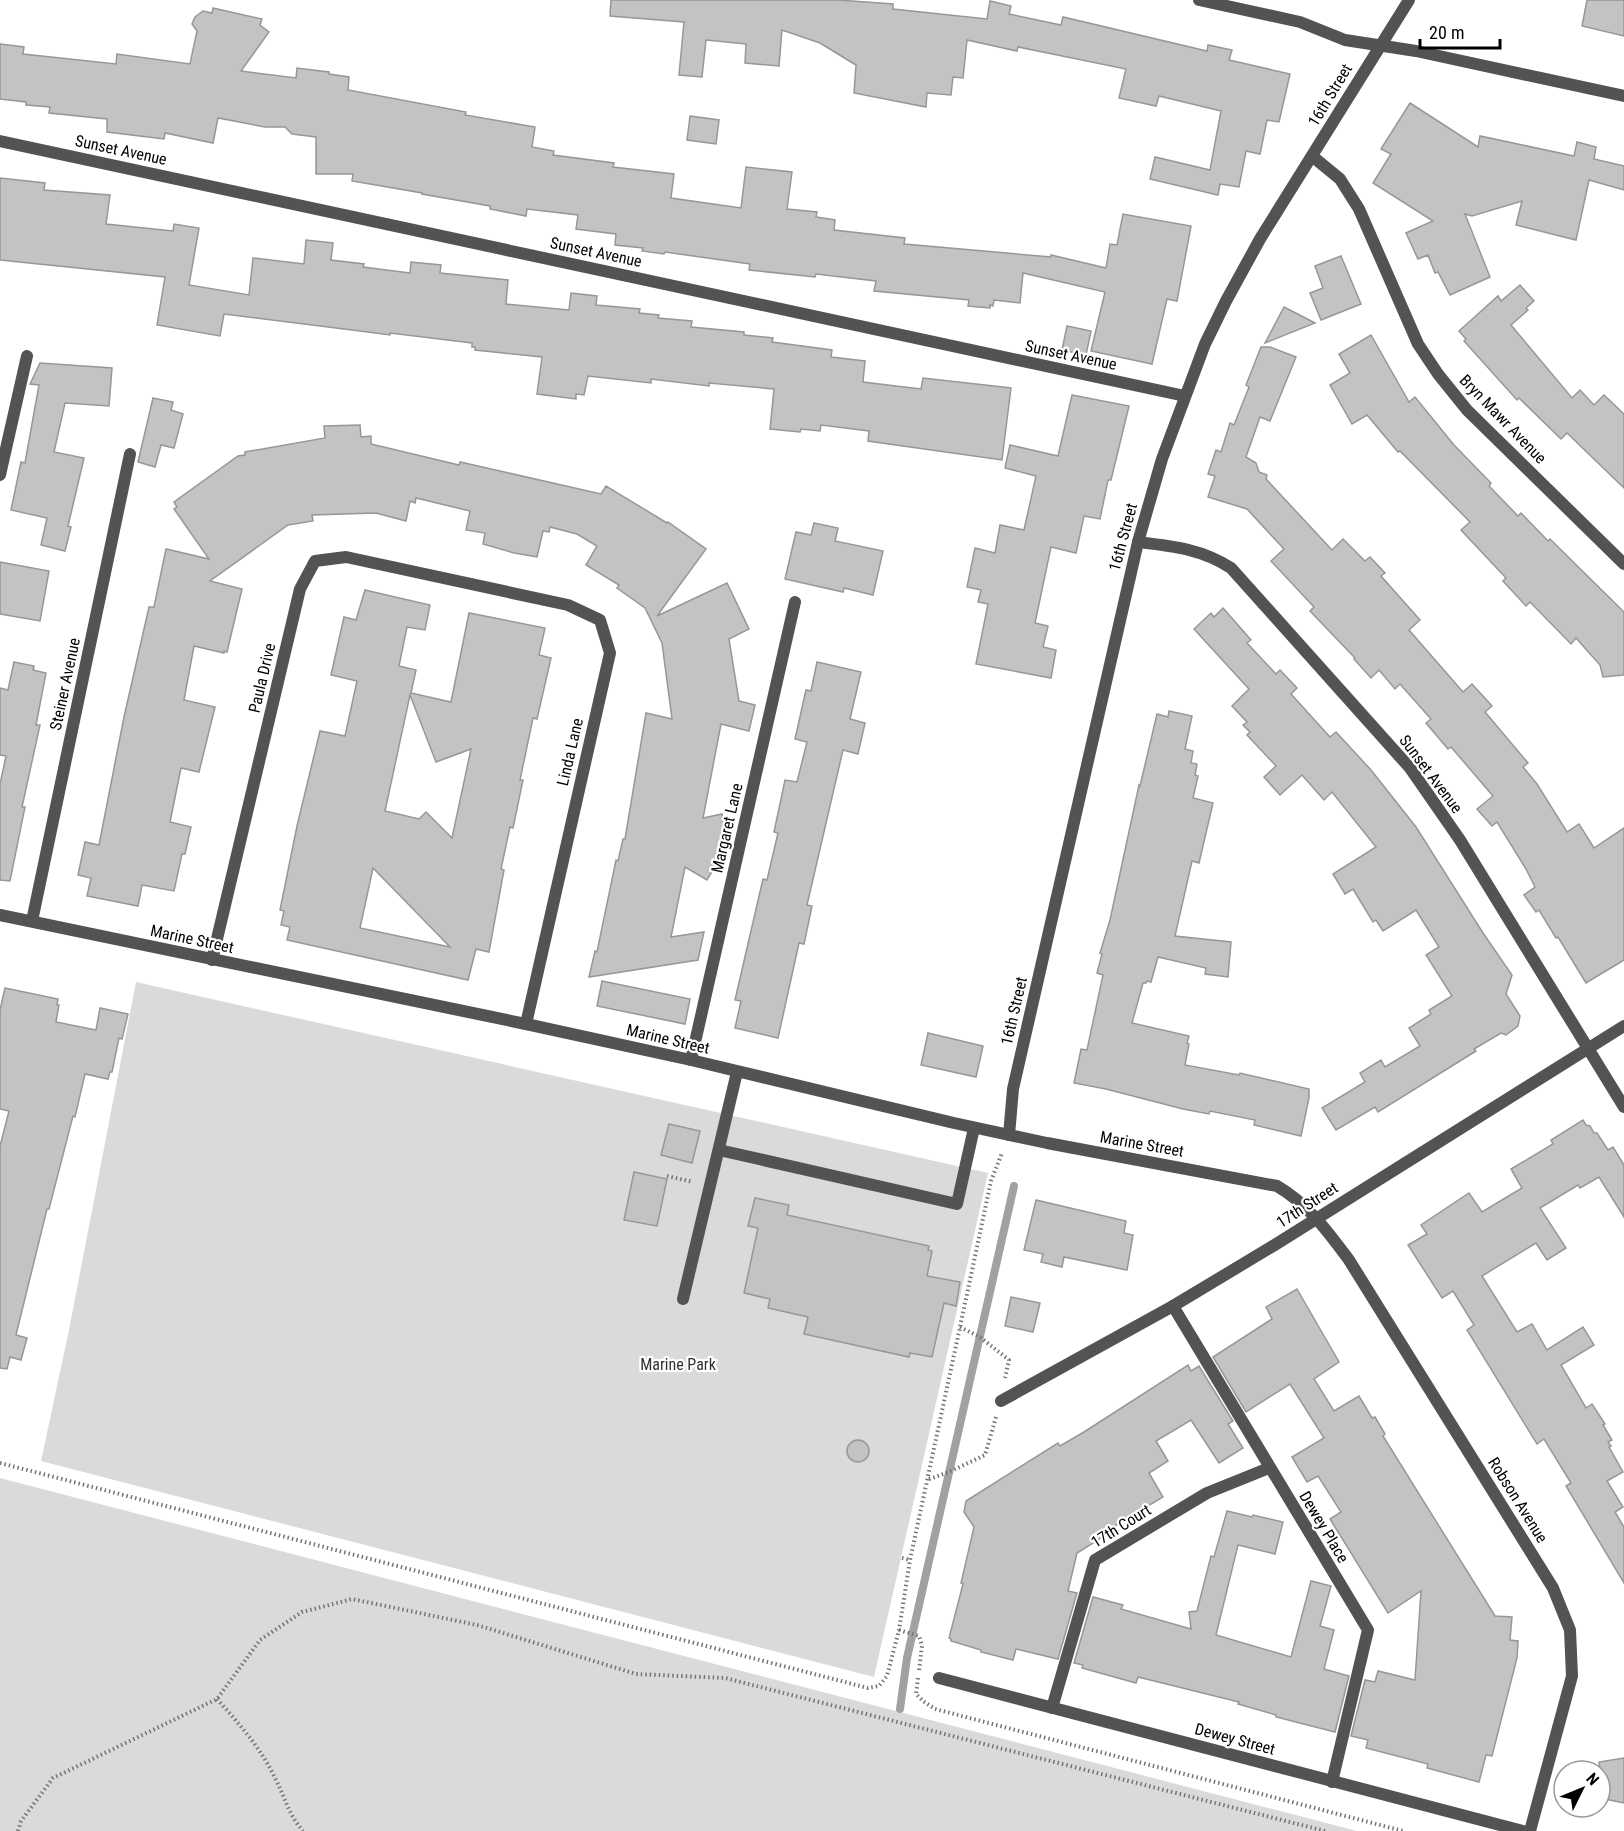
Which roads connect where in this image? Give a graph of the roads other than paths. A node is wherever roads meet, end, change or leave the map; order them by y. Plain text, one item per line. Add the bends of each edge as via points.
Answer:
1 (1199, 0) edge
2 (1409, 0) edge
3 (1380, 44) junction
4 (1624, 96) edge
5 (0, 141) edge
6 (1312, 156) junction
7 (27, 356) dead end
8 (1185, 396) junction
9 (130, 454) dead end
10 (0, 475) edge
11 (1138, 542) junction
12 (1624, 564) edge
13 (470, 584) joint
14 (795, 602) dead end
15 (0, 915) edge
16 (32, 921) junction
17 (212, 960) junction
18 (526, 1024) junction
19 (1624, 1026) edge
20 (1588, 1048) junction
21 (691, 1060) junction
22 (737, 1072) junction
23 (1624, 1107) edge
24 (974, 1128) junction
25 (1009, 1135) junction
26 (719, 1150) junction
27 (1318, 1218) junction
28 (683, 1299) dead end
29 (1173, 1306) junction
30 (1001, 1401) road end
31 (1269, 1468) junction
32 (939, 1678) dead end
33 (1052, 1708) junction
34 (1332, 1782) junction
35 (1523, 1831) edge
36 (1530, 1831) edge

1 - 3 street via 1300,22 1345,40
2 - 3 street, 16th Street
3 - 4 street
3 - 6 street, 16th Street
5 - 8 street, Sunset Avenue
6 - 8 street, 16th Street via 1226,301
6 - 12 street, Bryn Mawr Avenue via 1340,179 1359,209 1418,344 1438,374 1467,410
7 - 10 street
8 - 11 street, 16th Street
9 - 16 street, Steiner Avenue
11 - 20 street, Sunset Avenue via 1215,557 1231,568 1402,760 1460,840
11 - 25 street, 16th Street via 1013,1089
13 - 17 street, Paula Drive via 346,557 315,561 300,589
13 - 18 street, Linda Lane via 568,605 600,620 610,652
14 - 21 street, Margaret Lane
15 - 16 street, Marine Street
16 - 17 street, Marine Street
17 - 18 street, Marine Street
18 - 21 street, Marine Street
19 - 20 street, 17th Street
20 - 23 street, Sunset Avenue
20 - 27 street, 17th Street
21 - 22 street, Marine Street
22 - 24 street, Marine Street
22 - 26 street
24 - 25 street, Marine Street
24 - 26 street via 957,1204
25 - 27 street, Marine Street via 1277,1186
26 - 28 street
27 - 29 street, 17th Street
27 - 36 street, Robson Avenue via 1349,1260 1553,1588 1570,1630 1572,1676
29 - 30 street, 17th Street
29 - 31 street, Dewey Place
31 - 33 street, 17th Court via 1207,1493 1095,1560
31 - 34 street, Dewey Place via 1368,1630
32 - 33 street, Dewey Street
33 - 34 street, Dewey Street
34 - 35 street, Dewey Street

